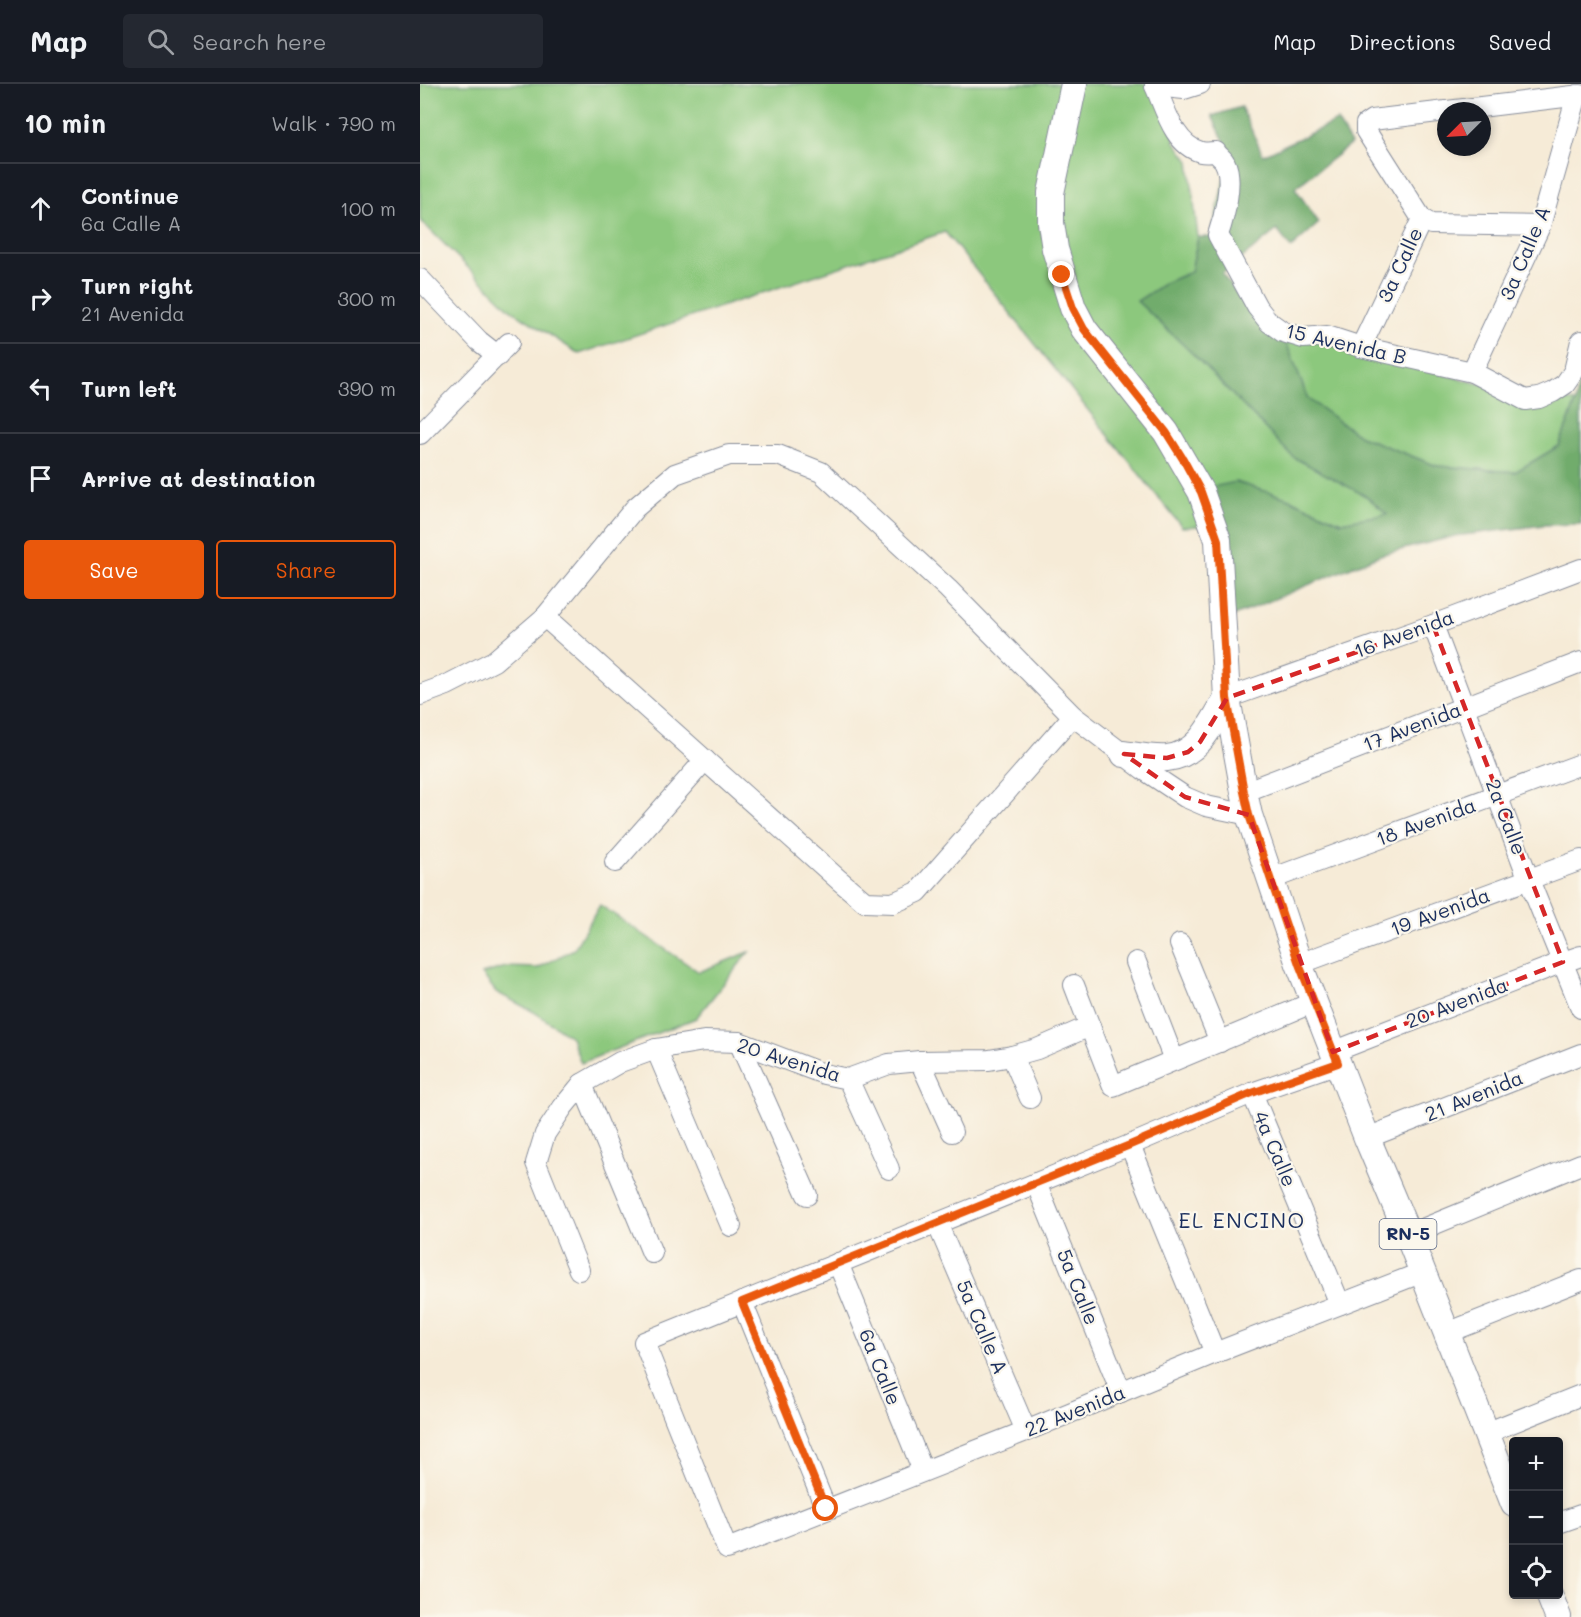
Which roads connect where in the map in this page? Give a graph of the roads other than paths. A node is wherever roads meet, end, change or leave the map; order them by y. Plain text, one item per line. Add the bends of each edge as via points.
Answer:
1 (1074, 84) edge
2 (1200, 84) edge
3 (1155, 85) edge
4 (1579, 95) edge
5 (1491, 106) edge
6 (1437, 112) edge
7 (1422, 219) junction
8 (1540, 226) junction
9 (420, 279) edge
10 (1581, 341) edge
11 (1361, 347) junction
12 (1472, 372) junction
13 (420, 435) edge
14 (1581, 569) edge
15 (545, 617) junction
16 (1433, 625) junction
17 (1581, 662) edge
18 (420, 695) edge
19 (1227, 698) junction
20 (1465, 707) junction
21 (1074, 716) junction
22 (1124, 754) junction
23 (705, 760) junction
24 (1581, 764) edge
25 (1498, 795) junction
26 (1246, 804) junction
27 (1581, 860) edge
28 (615, 862) dead end
29 (1271, 879) junction
30 (1529, 880) junction
31 (1180, 944) dead end
32 (1572, 959) edge
33 (1136, 962) dead end
34 (1299, 964) junction
35 (1074, 986) dead end
36 (1314, 1002) junction
37 (1581, 1008) edge
38 (1090, 1026) junction
39 (739, 1042) junction
40 (1220, 1042) junction
41 (656, 1049) junction
42 (1581, 1054) edge
43 (1012, 1056) junction
44 (1335, 1058) junction
45 (1174, 1060) junction
46 (920, 1061) junction
47 (848, 1079) junction
48 (582, 1084) junction
49 (1252, 1093) junction
50 (1030, 1098) dead end
51 (952, 1132) dead end
52 (1367, 1138) junction
53 (1130, 1145) junction
54 (1581, 1164) edge
55 (889, 1168) dead end
56 (1036, 1183) junction
57 (807, 1195) dead end
58 (937, 1223) junction
59 (731, 1226) dead end
60 (1408, 1235) junction
61 (652, 1253) dead end
62 (838, 1263) junction
63 (579, 1269) dead end
64 (1423, 1272) junction
65 (1581, 1280) edge
66 (742, 1302) junction
67 (1340, 1304) junction
68 (1447, 1333) junction
69 (1215, 1353) junction
70 (1121, 1392) junction
71 (1581, 1395) edge
72 (1026, 1431) junction
73 (1486, 1433) junction
74 (923, 1471) junction
75 (1509, 1491) edge
76 (826, 1509) junction
77 (1581, 1515) edge
78 (1563, 1521) edge
79 (1551, 1599) edge
80 (1558, 1617) edge

1 - 19 main road, RN-5 via 1051,193 1055,249 1073,308 1084,329 1166,432 1201,492 1218,540
2 - 3 street via 1184,89
3 - 11 street, 15 Avenida B via 1184,143 1216,153 1226,163 1227,198 1218,235 1257,307 1283,332 1303,338 1327,336
4 - 5 street
4 - 8 street, 3a Calle A
6 - 7 street, 3a Calle via 1366,124 1366,131
7 - 8 street via 1431,224
7 - 11 street, 3a Calle
8 - 12 street, 3a Calle A
9 - 13 street via 479,341 503,350
10 - 12 street, 15 Avenida B via 1574,371 1565,384 1539,398 1525,400
11 - 12 street, 15 Avenida B
14 - 16 street, 16 Avenida
15 - 18 street via 494,661
15 - 21 street via 635,508 675,474 729,455 778,455 821,472 948,589
15 - 23 street
16 - 19 street, 16 Avenida
16 - 20 street, 2a Calle
17 - 20 street, 17 Avenida
19 - 22 main road via 1200,742 1188,752 1167,758
19 - 26 main road, RN-5
20 - 25 street, 2a Calle
20 - 26 street, 17 Avenida
21 - 22 street
21 - 23 street via 918,892 893,903 865,902
22 - 26 street via 1185,797 1206,806
23 - 28 street
24 - 25 street, 18 Avenida
25 - 29 street, 18 Avenida
25 - 30 street, 2a Calle
26 - 29 main road, RN-5
27 - 30 street, 19 Avenida
29 - 34 main road, RN-5
30 - 32 street, 2a Calle
30 - 34 street, 19 Avenida
31 - 40 street
32 - 37 street, 2a Calle
32 - 44 street, 20 Avenida
33 - 45 street
34 - 36 main road, RN-5
35 - 38 street
36 - 40 street
36 - 44 main road, RN-5
38 - 43 street, 20 Avenida
38 - 45 street via 1113,1086
39 - 41 street, 20 Avenida via 704,1041
39 - 47 street, 20 Avenida
39 - 57 street
40 - 45 street
41 - 48 street, 20 Avenida via 620,1062
41 - 59 street
42 - 52 street, 21 Avenida
43 - 46 street, 20 Avenida
43 - 50 street
44 - 49 street
44 - 52 main road, RN-5
46 - 47 street, 20 Avenida via 889,1064
46 - 51 street
47 - 55 street
48 - 61 street
48 - 63 street, 20 Avenida via 545,1134 536,1163
49 - 53 street
49 - 67 street, 4a Calle
52 - 60 main road, RN-5
53 - 56 street
53 - 69 street
54 - 60 street
56 - 58 street
56 - 70 street, 5a Calle
58 - 62 street
58 - 72 street, 5a Calle A
60 - 64 main road, RN-5
62 - 66 street
62 - 74 street, 6a Calle
64 - 67 street, 22 Avenida
64 - 68 main road, RN-5
65 - 68 street
66 - 76 street
66 - 76 street, 22 Avenida via 644,1342 727,1549
67 - 69 street, 22 Avenida
68 - 73 main road, RN-5
69 - 70 street, 22 Avenida
70 - 72 street, 22 Avenida
71 - 73 street
72 - 74 street, 22 Avenida
73 - 75 main road, RN-5
74 - 76 street, 22 Avenida
77 - 78 street
79 - 80 main road

